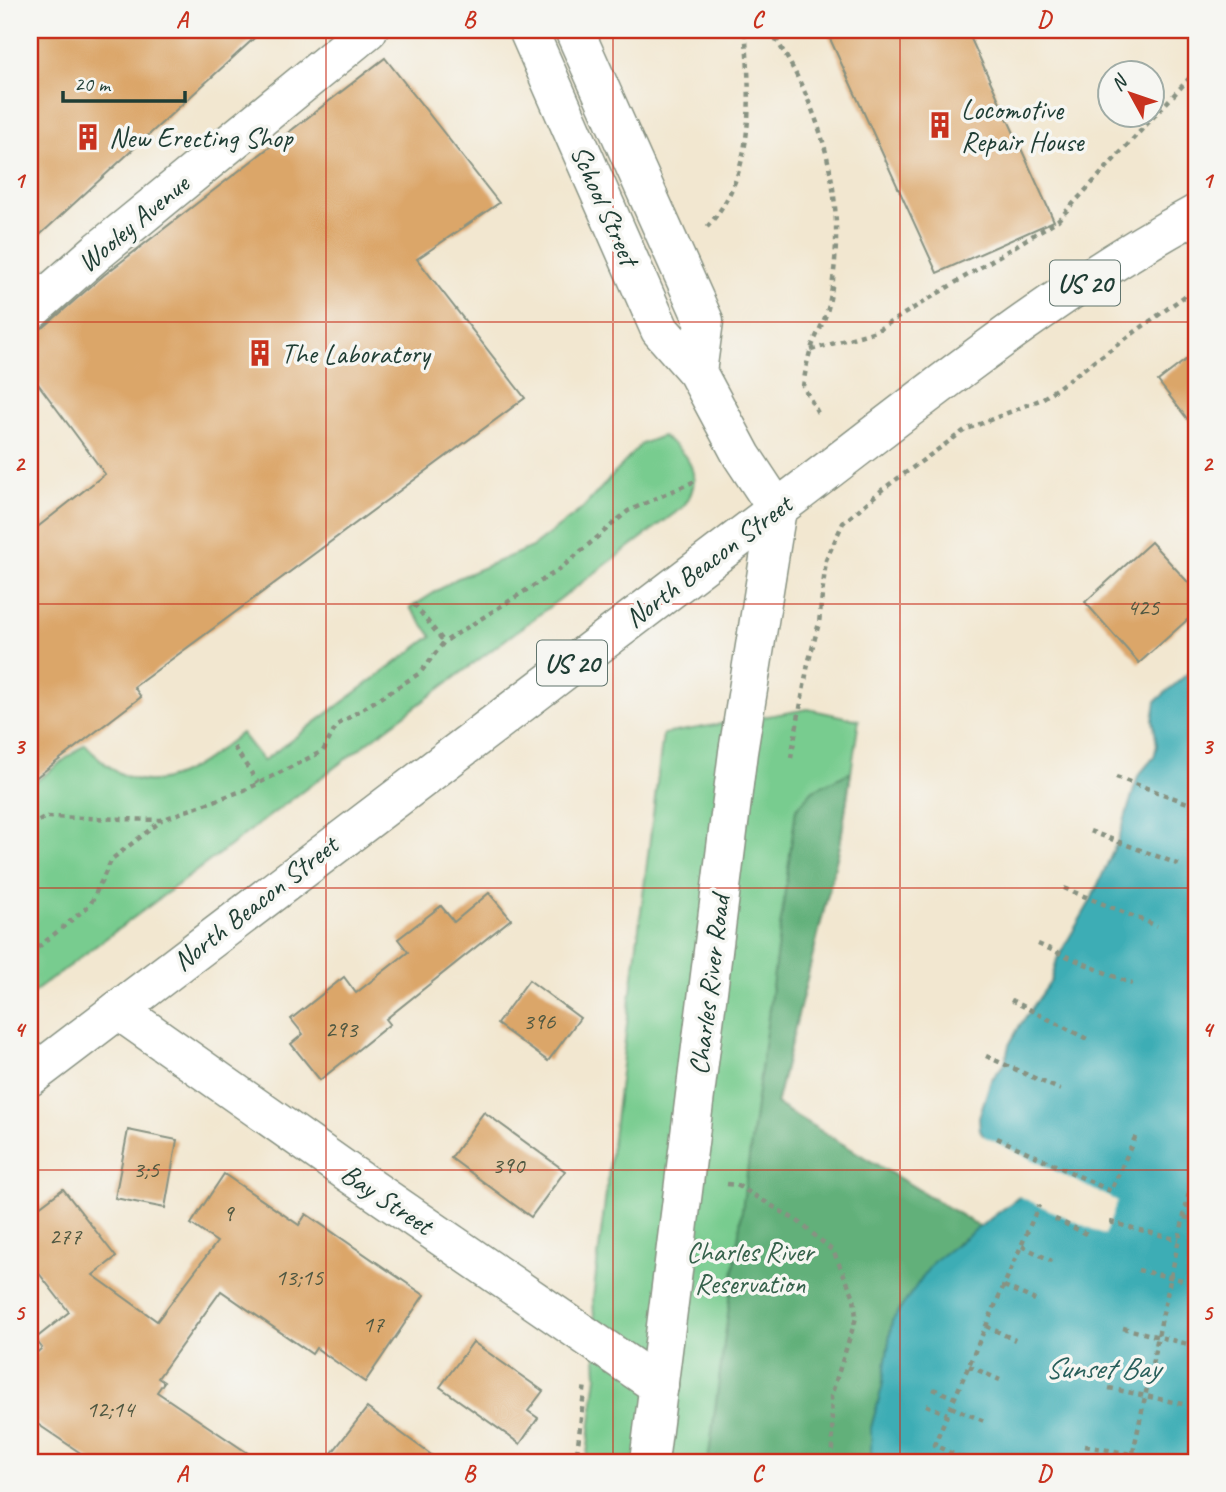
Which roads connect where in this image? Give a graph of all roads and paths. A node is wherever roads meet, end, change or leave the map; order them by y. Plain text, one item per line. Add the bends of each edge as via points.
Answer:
1 (368, 30) edge
2 (528, 30) edge
3 (574, 30) edge
4 (745, 30) edge
5 (770, 30) edge
6 (1196, 71) edge
7 (1196, 214) edge
8 (702, 233) dead end
9 (1196, 288) edge
10 (30, 311) edge
11 (811, 350) junction
12 (697, 372) junction
13 (818, 413) dead end
14 (695, 481) dead end
15 (777, 509) junction
16 (414, 604) dead end
17 (444, 642) junction
18 (234, 747) dead end
19 (791, 758) dead end
20 (1116, 777) dead end
21 (258, 783) junction
22 (1196, 806) edge
23 (162, 820) junction
24 (30, 825) edge
25 (1090, 831) dead end
26 (1183, 866) dead end
27 (1064, 888) dead end
28 (1157, 926) dead end
29 (1038, 944) dead end
30 (30, 954) edge
31 (1132, 984) dead end
32 (1011, 1000) dead end
33 (118, 1010) junction
34 (1091, 1041) dead end
35 (986, 1056) dead end
36 (30, 1077) edge
37 (1061, 1090) dead end
38 (1137, 1133) dead end
39 (997, 1138) dead end
40 (1196, 1160) edge
41 (727, 1184) dead end
42 (1039, 1205) dead end
43 (1184, 1217) junction
44 (1055, 1219) dead end
45 (1196, 1220) edge
46 (1110, 1222) dead end
47 (1087, 1234) dead end
48 (1180, 1240) junction
49 (1022, 1246) junction
50 (1052, 1261) dead end
51 (1138, 1270) dead end
52 (1171, 1277) junction
53 (1196, 1283) edge
54 (1004, 1286) junction
55 (1035, 1300) dead end
56 (986, 1326) junction
57 (1123, 1328) dead end
58 (1158, 1336) junction
59 (1015, 1339) dead end
60 (1196, 1346) edge
61 (969, 1366) junction
62 (586, 1374) dead end
63 (1000, 1380) dead end
64 (659, 1386) junction
65 (1110, 1388) dead end
66 (933, 1389) dead end
67 (1146, 1395) junction
68 (955, 1398) junction
69 (926, 1405) dead end
70 (951, 1407) junction
71 (1196, 1407) edge
72 (947, 1414) junction
73 (984, 1421) dead end
74 (1085, 1446) dead end
75 (1133, 1454) junction
76 (961, 1458) dead end
77 (576, 1462) edge
78 (649, 1462) edge
79 (829, 1462) edge
80 (1131, 1462) edge
81 (1178, 1462) edge

1 - 10 street, Wooley Avenue
2 - 12 street, School Street via 660,330
3 - 12 street, School Street via 704,321
4 - 8 path via 750,109 745,145 723,209
5 - 11 path via 792,63 831,166 836,257 829,308
6 - 11 path via 1058,220 876,331
7 - 15 street, North Beacon Street / US 20 via 1051,305
9 - 19 path via 1042,399 965,430 843,523 826,560 819,623
11 - 13 path via 803,386
12 - 15 street, School Street
14 - 17 path via 628,511 560,569
15 - 33 street, North Beacon Street / US 20
15 - 64 street, Charles River Road via 738,752
16 - 17 path
17 - 21 path via 420,673 337,725 323,751
18 - 21 path
20 - 22 path
21 - 23 path
23 - 24 path via 46,817
23 - 30 path via 112,859 90,905
25 - 26 path
27 - 28 path
29 - 31 path
32 - 34 path
33 - 36 street, North Beacon Street / US 20
33 - 64 street, Bay Street
35 - 37 path
38 - 39 path via 1111,1191
40 - 43 path
41 - 79 path via 737,1185 799,1222 833,1251 854,1297 856,1318 831,1396 833,1449
42 - 49 path
43 - 45 path
43 - 48 path
44 - 47 path
46 - 48 path
48 - 52 path
49 - 50 path
49 - 54 path
51 - 52 path
52 - 53 path
52 - 58 path
54 - 55 path
54 - 56 path
56 - 59 path
56 - 61 path
57 - 58 path
58 - 60 path
58 - 67 path
61 - 63 path
61 - 68 path
62 - 77 path
64 - 78 street, Charles River Road
65 - 67 path
66 - 68 path
67 - 71 path
67 - 75 path
68 - 70 path
69 - 72 path
70 - 72 path
70 - 73 path
72 - 76 path via 934,1445
74 - 75 path
75 - 80 path
75 - 81 path

